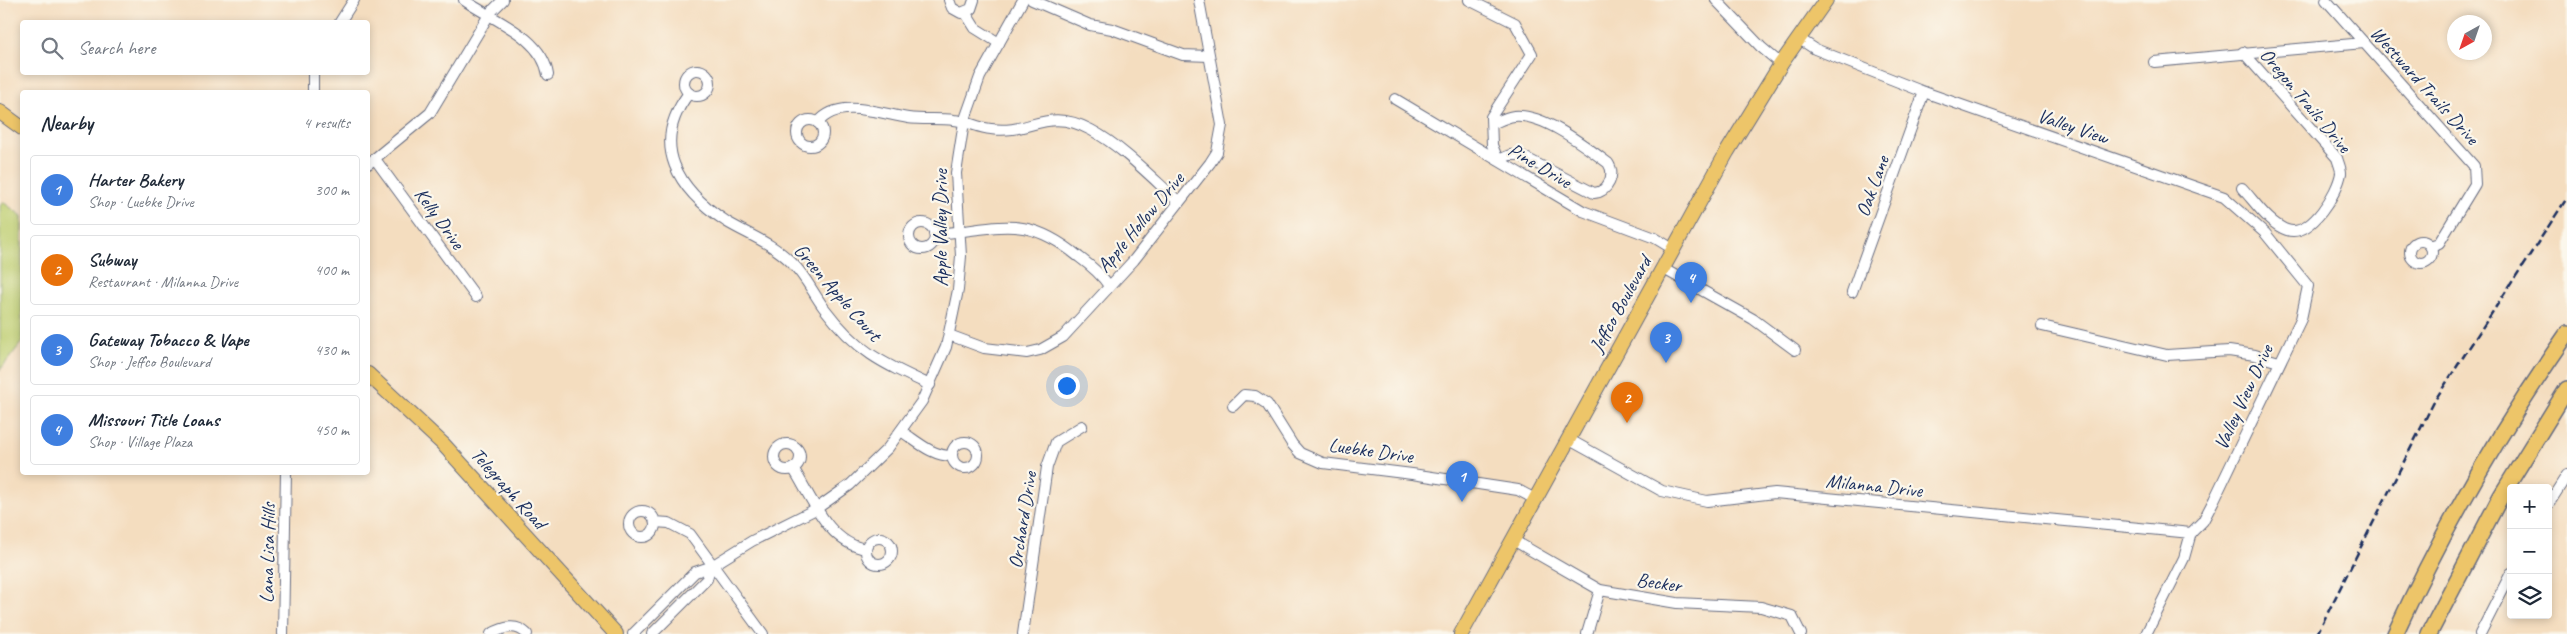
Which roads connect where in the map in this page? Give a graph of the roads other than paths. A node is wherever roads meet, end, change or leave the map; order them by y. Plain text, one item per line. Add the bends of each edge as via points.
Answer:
1 (354, 0) edge
2 (464, 0) edge
3 (503, 0) edge
4 (949, 0) edge
5 (974, 0) edge
6 (1023, 0) edge
7 (1032, 0) edge
8 (1199, 0) edge
9 (1469, 0) edge
10 (1716, 0) edge
11 (1826, 0) edge
12 (2326, 0) edge
13 (964, 12) junction
14 (489, 15) junction
15 (341, 20) edge
16 (1798, 38) junction
17 (999, 43) junction
18 (2364, 43) junction
19 (2243, 52) junction
20 (1209, 56) junction
21 (2154, 62) dead end
22 (1781, 64) junction
23 (313, 75) edge
24 (548, 75) dead end
25 (313, 90) edge
26 (1924, 92) junction
27 (689, 93) dead end
28 (1396, 99) dead end
29 (0, 112) edge
30 (964, 122) junction
31 (818, 123) dead end
32 (1492, 124) junction
33 (20, 127) edge
34 (1498, 160) junction
35 (371, 161) edge
36 (2242, 188) dead end
37 (1179, 202) junction
38 (960, 232) junction
39 (934, 234) dead end
40 (2430, 246) dead end
41 (1673, 249) junction
42 (1662, 268) junction
43 (1110, 286) junction
44 (2308, 286) joint
45 (1852, 292) dead end
46 (476, 297) dead end
47 (2042, 326) dead end
48 (2567, 334) edge
49 (949, 335) junction
50 (1795, 350) dead end
51 (2279, 362) junction
52 (370, 376) edge
53 (930, 386) junction
54 (2567, 390) edge
55 (1233, 406) dead end
56 (1082, 426) dead end
57 (901, 431) junction
58 (1568, 439) junction
59 (952, 456) dead end
60 (793, 468) dead end
61 (286, 475) edge
62 (2567, 475) edge
63 (1535, 499) junction
64 (2552, 499) edge
65 (818, 508) junction
66 (655, 522) dead end
67 (2191, 533) junction
68 (1513, 540) junction
69 (866, 550) dead end
70 (711, 567) junction
71 (2510, 574) edge
72 (1600, 590) junction
73 (610, 632) edge
74 (283, 634) edge
75 (491, 634) edge
76 (527, 634) edge
77 (634, 634) edge
78 (652, 634) edge
79 (764, 634) edge
80 (1023, 634) edge
81 (1461, 634) edge
82 (1587, 634) edge
83 (1801, 634) edge
84 (2146, 634) edge
85 (2395, 634) edge
86 (2429, 634) edge
87 (2480, 634) edge

1 - 15 street
2 - 14 street
3 - 14 street
4 - 13 street via 954,10
5 - 13 street via 973,6
6 - 17 street, Apple Valley Drive
7 - 20 street via 1082,22 1112,29 1183,55
8 - 20 street, Apple Hollow Drive
9 - 32 street via 1515,23 1532,54 1491,117
10 - 22 street
11 - 16 main road, Jeffco Boulevard
12 - 18 street, Westward Trails Drive
13 - 17 street via 976,28
14 - 24 street via 528,41 547,66
14 - 35 street via 430,113
16 - 22 main road, Jeffco Boulevard
16 - 26 street, Valley View
17 - 30 street, Apple Valley Drive via 980,77
18 - 19 street
18 - 40 street, Westward Trails Drive via 2474,166 2474,184 2438,243
19 - 21 street
19 - 36 street, Oregon Trails Drive via 2337,158 2341,171 2333,196 2312,223 2302,230 2289,231 2276,224
20 - 37 street, Apple Hollow Drive via 1222,125 1217,152
22 - 41 main road, Jeffco Boulevard
23 - 25 street
26 - 44 street, Valley View via 2224,197 2265,233
26 - 45 street, Oak Lane
27 - 53 street, Green Apple Court via 673,121 670,138 673,162 684,184 696,198 727,222 774,247 793,263 824,308 866,353
28 - 34 street, Pine Drive
29 - 33 main road
30 - 31 street via 856,109 828,114
30 - 37 street via 992,130 1059,119 1090,130
30 - 38 street, Apple Valley Drive via 956,173
32 - 34 street via 1492,144
32 - 34 street via 1511,116 1522,116 1552,126 1608,163 1611,178 1603,190 1594,193 1520,155
34 - 41 street, Pine Drive via 1583,210 1654,238
35 - 46 street, Kelly Drive
37 - 43 street, Apple Hollow Drive
38 - 39 street
38 - 43 street via 1013,226 1040,231 1067,247
38 - 49 street, Apple Valley Drive via 960,276
41 - 42 main road, Jeffco Boulevard
42 - 50 street via 1752,319
42 - 58 main road, Jeffco Boulevard
43 - 49 street, Apple Hollow Drive via 1063,337 1040,350 1027,353 984,348
44 - 51 street, Valley View Drive via 2301,319
47 - 51 street via 2167,355 2228,351
48 - 85 highway via 2473,481
49 - 53 street, Apple Valley Drive
51 - 67 street, Valley View Drive via 2203,521
52 - 73 main road, Telegraph Road via 443,444
53 - 57 street, Apple Valley Drive
54 - 86 highway via 2496,504
55 - 63 street, Luebke Drive via 1244,395 1255,396 1267,404 1300,453 1323,463 1518,490
56 - 80 street, Orchard Drive via 1056,442 1047,467
57 - 59 street via 929,451
57 - 65 street, Apple Valley Drive via 866,471
58 - 63 main road, Jeffco Boulevard
58 - 67 street, Milanna Drive via 1662,491 1707,502 1775,493
60 - 65 street
61 - 74 street, Lana Lisa Hills
62 - 64 street
63 - 68 main road, Jeffco Boulevard
65 - 69 street via 838,537 851,546
65 - 70 street, Apple Valley Drive via 752,541
66 - 70 street via 669,523 690,534
67 - 84 street via 2184,558
68 - 72 street, Becker
68 - 81 main road, Jeffco Boulevard
70 - 77 street, Apple Valley Drive via 695,572
70 - 78 street, Apple Valley Drive via 707,578
70 - 79 street
71 - 87 street
72 - 82 street
72 - 83 street, Becker via 1677,603 1761,607 1792,616
75 - 76 street via 514,626

